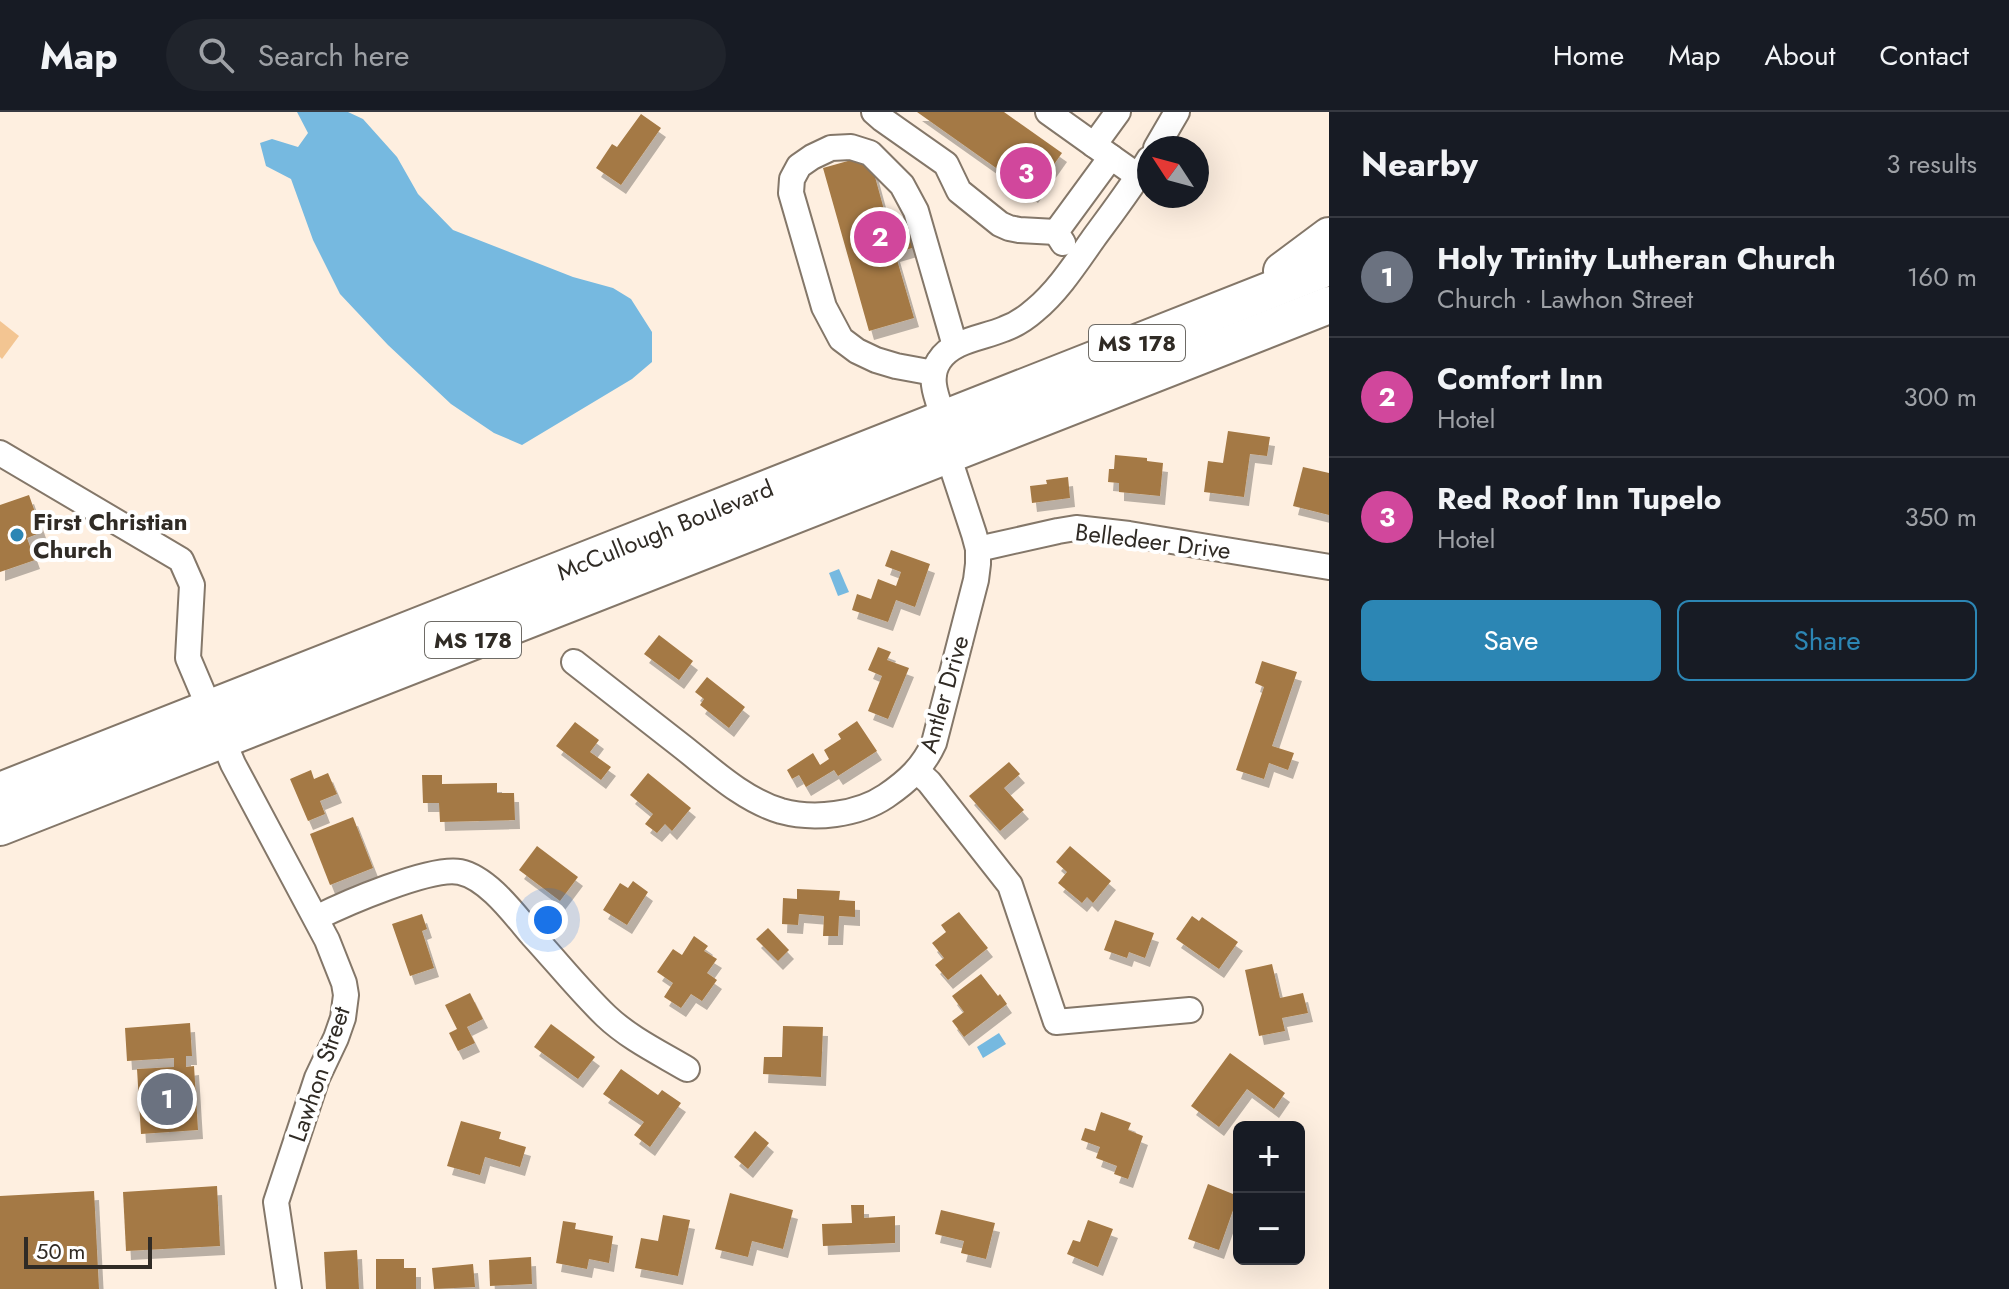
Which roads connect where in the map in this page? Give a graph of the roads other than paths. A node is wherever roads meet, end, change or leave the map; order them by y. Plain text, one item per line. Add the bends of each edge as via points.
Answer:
1 (874, 112) edge
2 (1048, 112) edge
3 (1118, 112) edge
4 (1177, 112) edge
5 (1163, 136) edge
6 (1102, 151) junction
7 (1137, 164) edge
8 (1137, 177) edge
9 (1056, 232) junction
10 (1329, 236) edge
11 (1078, 259) junction
12 (1329, 267) edge
13 (1329, 305) edge
14 (1231, 306) junction
15 (955, 346) junction
16 (1077, 366) junction
17 (934, 373) junction
18 (944, 419) junction
19 (0, 453) edge
20 (948, 455) junction
21 (793, 516) junction
22 (978, 549) junction
23 (1329, 567) edge
24 (525, 602) junction
25 (574, 662) dead end
26 (216, 724) junction
27 (918, 772) junction
28 (0, 791) edge
29 (0, 827) edge
30 (316, 918) junction
31 (1190, 1010) dead end
32 (687, 1069) dead end
33 (289, 1289) edge

1 - 9 street via 946,164 959,191 1000,224
2 - 6 street
3 - 6 street
4 - 5 street
6 - 7 street
6 - 9 street
8 - 11 street
9 - 11 street
10 - 14 highway
11 - 15 street via 1022,321
12 - 14 highway, McCullough Boulevard / MS 178
13 - 20 highway, McCullough Boulevard / MS 178
14 - 16 highway, McCullough Boulevard / MS 178
15 - 17 street
15 - 17 street via 916,211 902,185 870,153 851,147 831,148 799,166 791,193 824,307 841,339 876,360
16 - 18 highway, McCullough Boulevard / MS 178
16 - 20 highway via 1027,402 961,428
17 - 18 street
18 - 21 highway via 921,450 839,483
18 - 24 highway, McCullough Boulevard / MS 178
19 - 26 street, Lawhon Street via 181,560 192,585 188,658
20 - 21 highway, McCullough Boulevard / MS 178
20 - 22 street, Antler Drive
21 - 24 highway, McCullough Boulevard / MS 178
22 - 23 street, Belledeer Drive via 1076,528
22 - 27 street, Antler Drive via 976,580 934,743
24 - 26 highway, McCullough Boulevard / MS 178
25 - 27 street, Antler Drive via 725,780 781,811 826,814 864,808
26 - 28 highway, McCullough Boulevard / MS 178
26 - 29 highway, McCullough Boulevard / MS 178
26 - 30 street, Lawhon Street
27 - 31 street via 1010,885 1056,1022
30 - 32 street via 436,873 468,874 499,897 608,1017
30 - 33 street, Lawhon Street via 344,983 345,1005 276,1202

